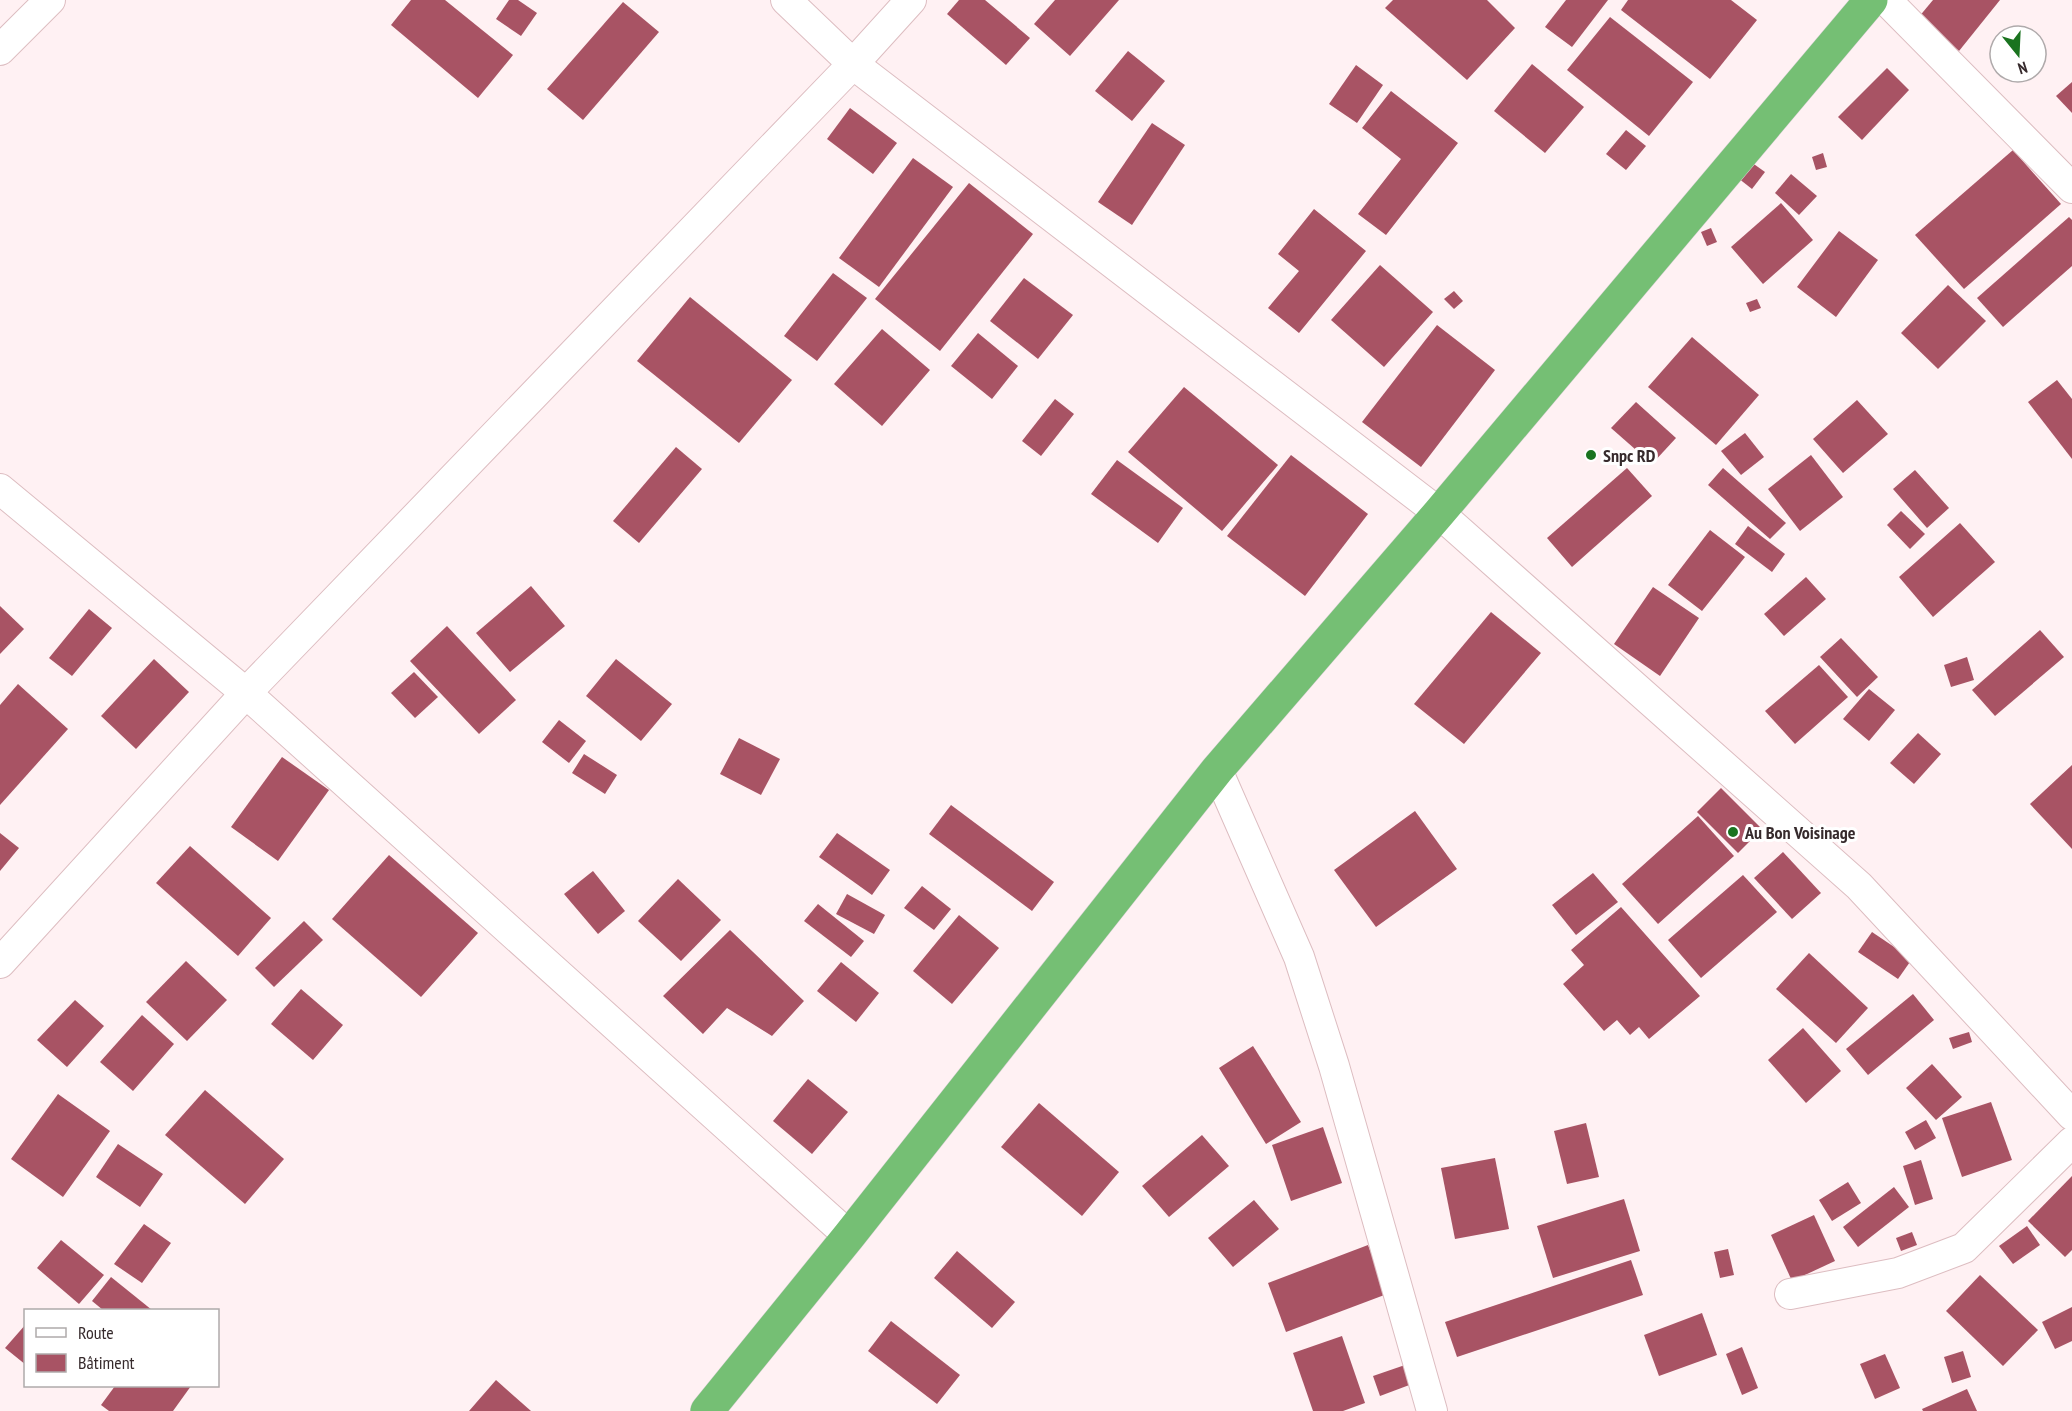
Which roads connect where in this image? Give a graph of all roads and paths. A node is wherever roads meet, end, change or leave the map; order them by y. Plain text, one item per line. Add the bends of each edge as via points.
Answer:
1 (50, 0) edge
2 (786, 0) edge
3 (911, 0) edge
4 (1871, 0) edge
5 (1886, 0) edge
6 (0, 50) edge
7 (853, 64) junction
8 (2072, 189) edge
9 (0, 489) edge
10 (1439, 513) junction
11 (246, 693) junction
12 (1217, 770) junction
13 (0, 963) edge
14 (2072, 1114) edge
15 (2072, 1142) edge
16 (849, 1236) junction
17 (1791, 1294) dead end
18 (707, 1411) edge
19 (1432, 1411) edge

1 - 6 street
2 - 7 street
3 - 7 street
4 - 10 highway
5 - 8 street
7 - 10 street
7 - 11 street
9 - 11 street
10 - 12 highway
10 - 14 street via 1859,886
11 - 13 street
11 - 16 street
12 - 16 highway
12 - 19 street via 1299,957
15 - 17 street via 1964,1248 1898,1273
16 - 18 highway

